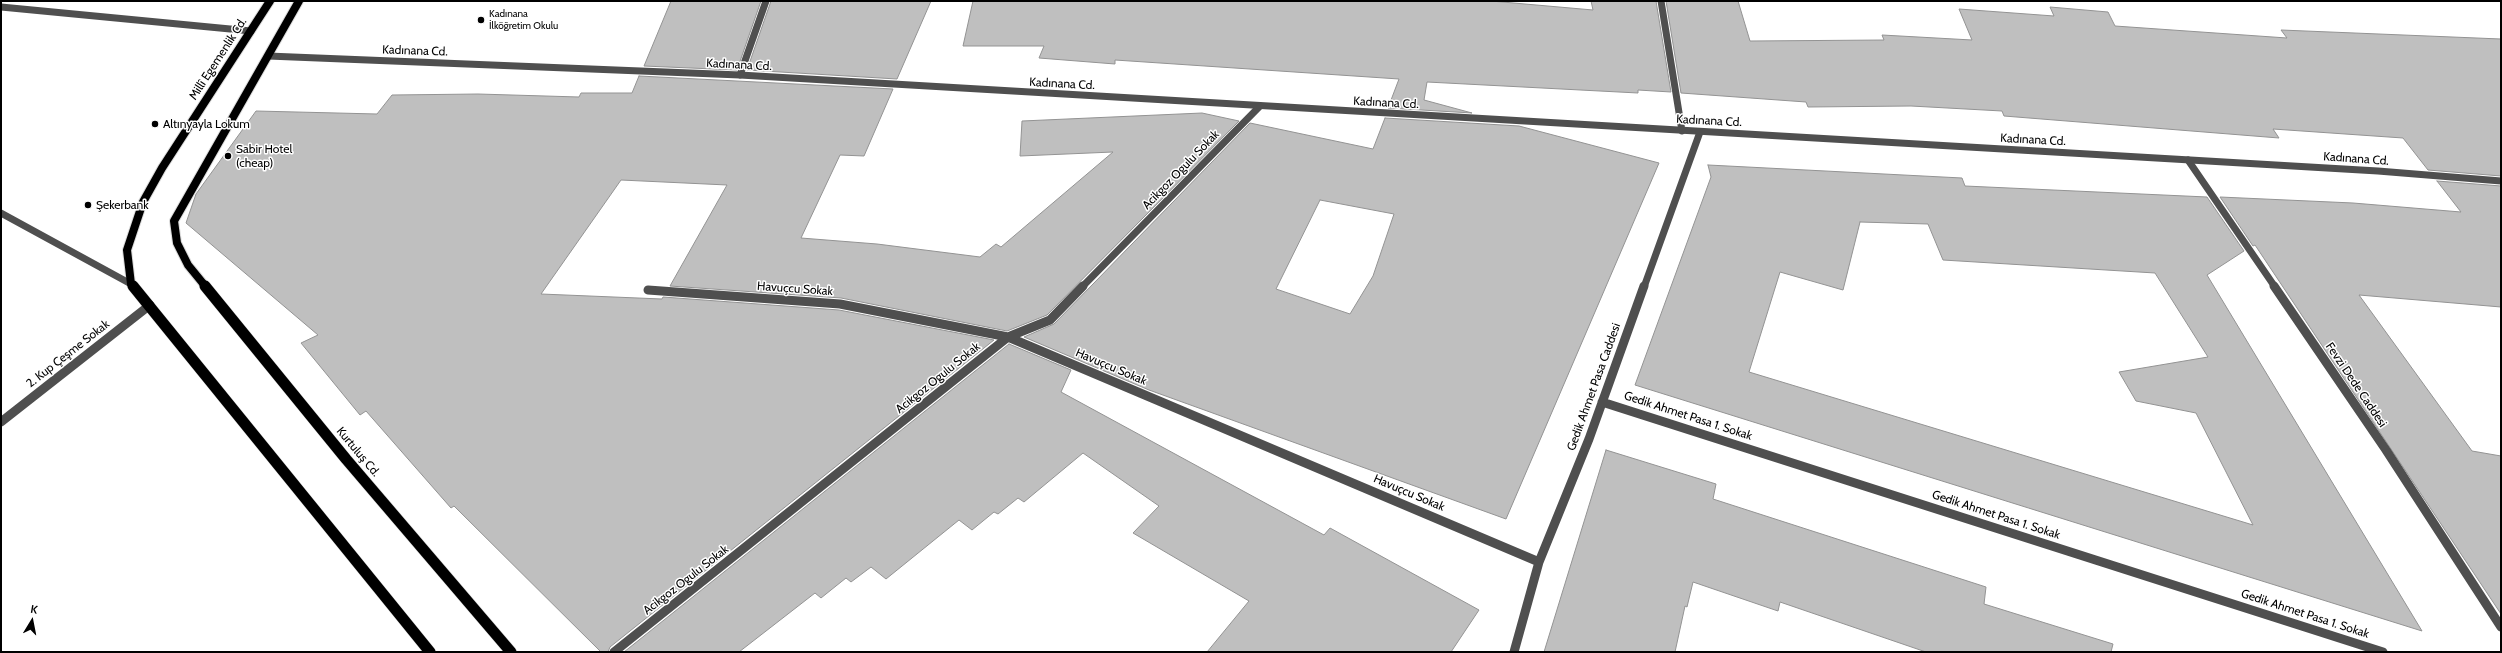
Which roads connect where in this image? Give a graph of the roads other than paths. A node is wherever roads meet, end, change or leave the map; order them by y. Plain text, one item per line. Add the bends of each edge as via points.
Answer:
1 (270, 1) edge
2 (299, 1) edge
3 (766, 1) edge
4 (1661, 1) edge
5 (1, 7) edge
6 (251, 31) junction
7 (268, 56) junction
8 (740, 75) junction
9 (1260, 106) junction
10 (1682, 131) junction
11 (1700, 132) junction
12 (2188, 160) junction
13 (2501, 181) edge
14 (1, 213) edge
15 (131, 284) junction
16 (648, 290) dead end
17 (150, 305) junction
18 (1008, 337) junction
19 (1602, 402) junction
20 (1, 422) edge
21 (1540, 562) junction
22 (2501, 627) edge
23 (430, 652) edge
24 (510, 652) edge
25 (614, 652) edge
26 (1514, 652) edge
27 (2382, 652) edge

1 - 6 main road, Millî Egemenlik Cd.
2 - 7 main road
3 - 8 street
4 - 10 street
5 - 6 street
6 - 15 main road, Millî Egemenlik Cd. via 162,168 143,202 127,250
7 - 8 street, Kadınana Cd.
7 - 24 main road, Kurtuluş Cd. via 174,221 177,243 188,265 346,459
8 - 9 street, Kadınana Cd.
9 - 10 street, Kadınana Cd.
9 - 18 street, Acikgoz Ogulu Sokak via 1050,320
10 - 11 street, Kadınana Cd.
11 - 12 street, Kadınana Cd.
11 - 19 street, Gedik Ahmet Pasa Caddesi
12 - 13 street, Kadınana Cd.
12 - 22 street, Fevzi Dede Caddesi via 2386,450
14 - 15 street
15 - 17 main road
16 - 18 street, Havuçcu Sokak via 840,304
17 - 20 street, 2. Kup Çeşme Sokak
17 - 23 main road
18 - 21 street, Havuçcu Sokak
18 - 25 street, Acikgoz Ogulu Sokak
19 - 21 street, Gedik Ahmet Pasa Caddesi
19 - 27 street, Gedik Ahmet Pasa 1. Sokak
21 - 26 street, Gedik Ahmet Pasa Caddesi

